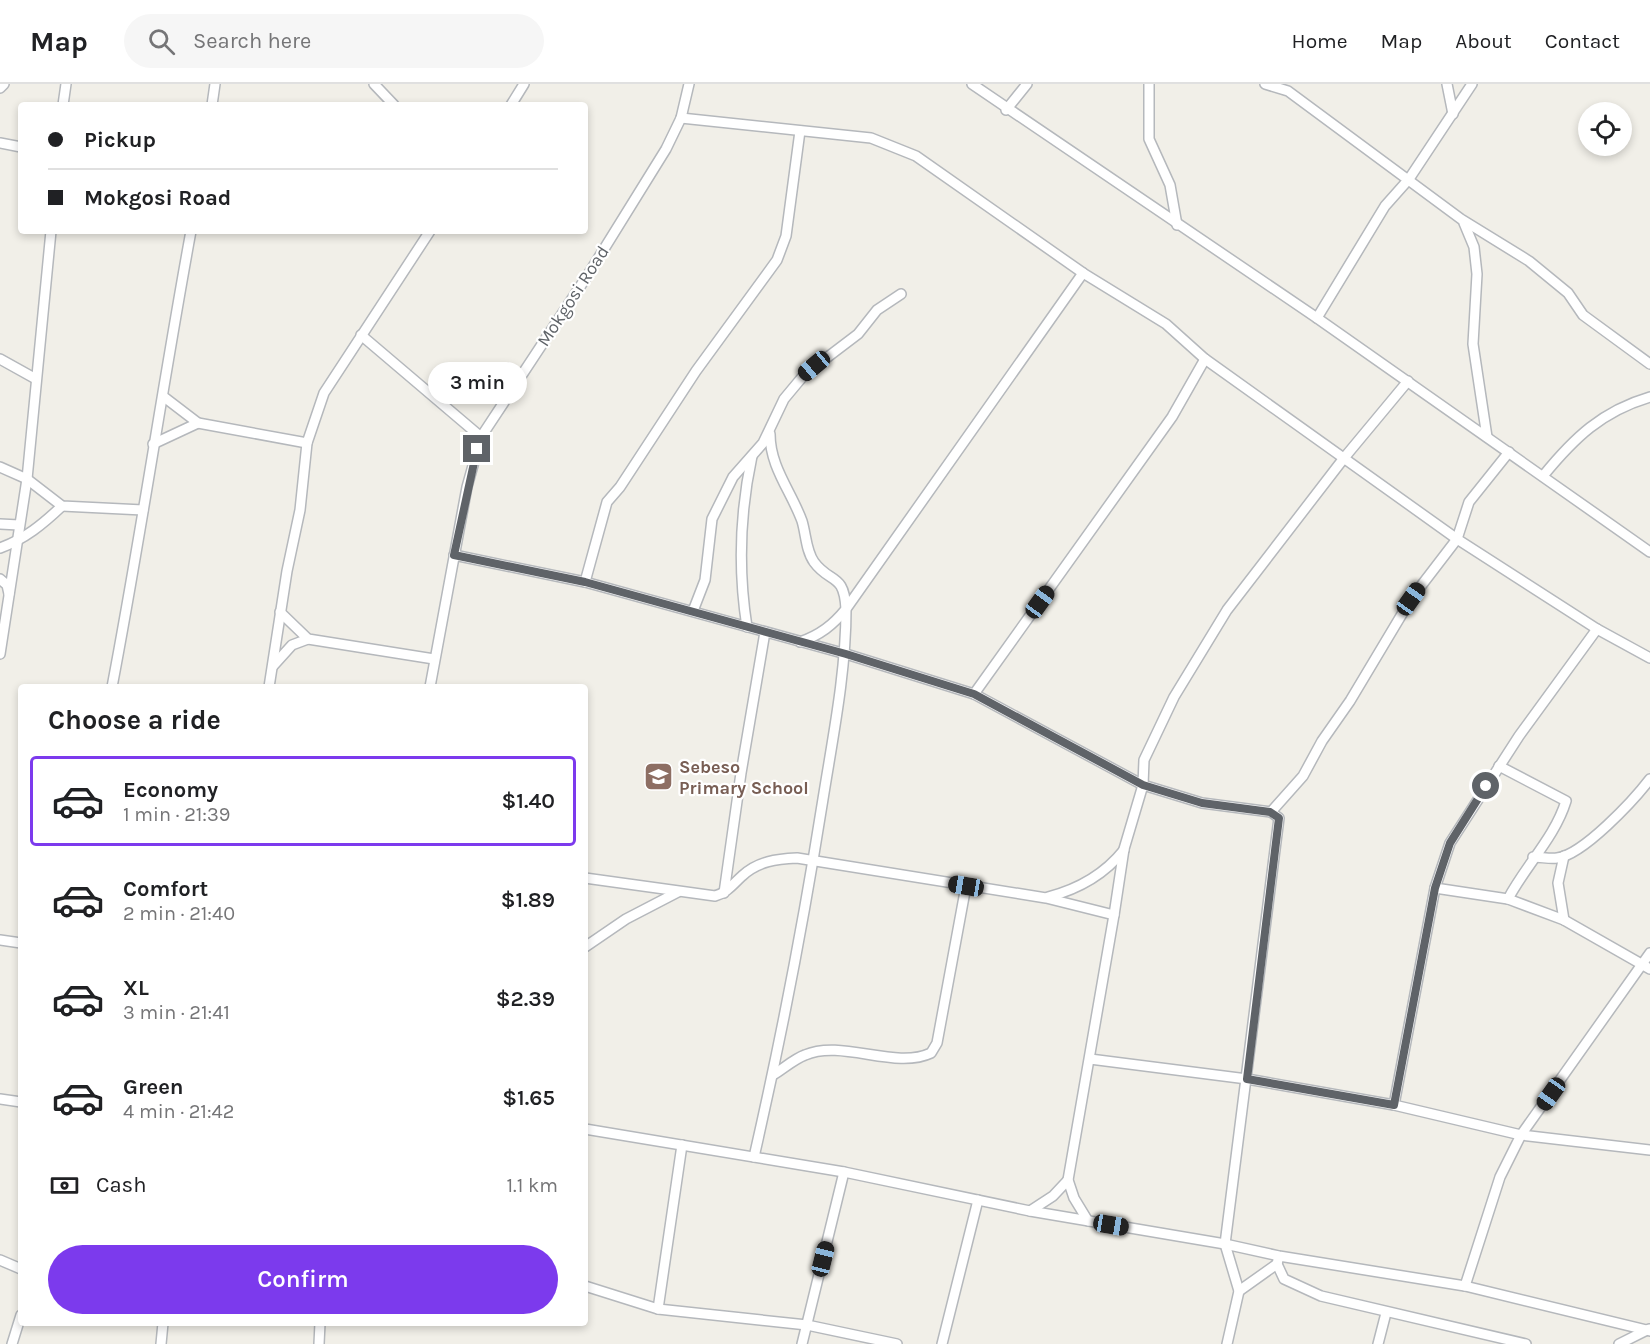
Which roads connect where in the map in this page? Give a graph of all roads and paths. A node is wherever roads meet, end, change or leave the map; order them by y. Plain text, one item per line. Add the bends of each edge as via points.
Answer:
1 (4, 84) edge
2 (66, 84) edge
3 (215, 84) edge
4 (374, 84) edge
5 (524, 84) edge
6 (689, 84) edge
7 (972, 84) edge
8 (1027, 84) edge
9 (1149, 84) edge
10 (1265, 84) edge
11 (1447, 84) edge
12 (1472, 84) edge
13 (0, 88) edge
14 (63, 102) edge
15 (212, 102) edge
16 (391, 102) edge
17 (513, 102) edge
18 (1006, 110) junction
19 (1453, 114) junction
20 (681, 118) junction
21 (800, 131) junction
22 (0, 143) edge
23 (18, 147) edge
24 (1409, 179) junction
25 (1461, 219) junction
26 (1177, 225) junction
27 (51, 234) edge
28 (191, 234) edge
29 (428, 234) edge
30 (1083, 273) junction
31 (901, 294) dead end
32 (1317, 318) junction
33 (361, 335) junction
34 (0, 359) edge
35 (1205, 359) junction
36 (1650, 364) edge
37 (36, 379) junction
38 (1408, 381) junction
39 (164, 397) junction
40 (1650, 397) edge
41 (198, 423) junction
42 (770, 432) junction
43 (481, 437) junction
44 (1487, 438) junction
45 (307, 443) junction
46 (153, 444) junction
47 (1509, 452) junction
48 (752, 456) junction
49 (1344, 458) junction
50 (0, 467) edge
51 (1543, 476) junction
52 (27, 479) junction
53 (62, 506) junction
54 (143, 510) junction
55 (0, 524) edge
56 (19, 525) junction
57 (1457, 539) junction
58 (16, 542) junction
59 (0, 548) edge
60 (1650, 552) edge
61 (454, 555) junction
62 (0, 579) edge
63 (585, 582) junction
64 (10, 599) junction
65 (846, 609) junction
66 (693, 611) junction
67 (280, 612) junction
68 (747, 627) junction
69 (1597, 629) junction
70 (765, 632) junction
71 (308, 639) junction
72 (800, 642) junction
73 (0, 654) edge
74 (846, 654) junction
75 (1650, 658) edge
76 (434, 659) junction
77 (272, 666) junction
78 (113, 684) edge
79 (269, 684) edge
80 (430, 684) edge
81 (974, 694) junction
82 (1498, 766) junction
83 (1650, 779) edge
84 (1143, 785) junction
85 (1270, 812) junction
86 (1124, 849) junction
87 (1564, 856) junction
88 (1533, 857) junction
89 (813, 861) junction
90 (588, 878) edge
91 (966, 886) junction
92 (1435, 888) junction
93 (678, 892) junction
94 (724, 893) junction
95 (1046, 897) junction
96 (1508, 899) junction
97 (1114, 915) junction
98 (1564, 920) junction
99 (0, 940) edge
100 (18, 943) edge
101 (588, 945) edge
102 (1650, 953) edge
103 (1646, 967) edge
104 (1090, 1059) junction
105 (773, 1075) junction
106 (1247, 1079) junction
107 (0, 1099) edge
108 (18, 1102) edge
109 (1394, 1105) junction
110 (588, 1129) edge
111 (1521, 1136) junction
112 (682, 1144) junction
113 (1650, 1150) edge
114 (754, 1157) junction
115 (844, 1172) junction
116 (1068, 1180) junction
117 (978, 1200) junction
118 (1030, 1211) junction
119 (1088, 1221) junction
120 (1225, 1244) junction
121 (0, 1260) edge
122 (1278, 1260) junction
123 (18, 1268) edge
124 (1465, 1286) junction
125 (588, 1287) edge
126 (1239, 1291) junction
127 (658, 1309) junction
128 (1386, 1313) junction
129 (18, 1324) edge
130 (807, 1325) junction
131 (163, 1326) edge
132 (320, 1326) edge
133 (1649, 1330) edge
134 (1510, 1342) edge
135 (12, 1344) edge
136 (161, 1344) edge
137 (319, 1344) edge
138 (802, 1344) edge
139 (897, 1344) edge
140 (942, 1344) edge
141 (1227, 1344) edge
142 (1378, 1344) edge
143 (1526, 1344) edge
144 (1619, 1344) edge

1 - 13 street
2 - 14 street
3 - 15 street
4 - 16 street
5 - 17 street
6 - 20 street, Mokgosi Road
7 - 18 street
8 - 18 street
9 - 26 street via 1149,139 1170,185
10 - 24 street via 1288,91
11 - 19 street
12 - 19 street
18 - 26 street
19 - 24 street
20 - 21 street
20 - 43 street, Mokgosi Road via 591,270
21 - 30 street via 871,138 916,156
21 - 63 street via 786,236 777,260 607,502
22 - 23 street
24 - 25 street
24 - 32 street via 1385,206
25 - 36 street via 1529,261 1568,293 1583,315
25 - 44 street via 1474,247 1477,274 1473,344
26 - 32 street
27 - 37 street
28 - 39 street
29 - 33 street
30 - 35 street via 1166,324
30 - 65 street
31 - 42 street via 877,310 858,334 804,375 784,399
32 - 38 street
33 - 43 street
33 - 45 street via 324,393
34 - 37 street
35 - 49 street
35 - 81 street via 1173,417
37 - 52 street
38 - 44 street
38 - 49 street
39 - 41 street
39 - 46 street
40 - 51 street via 1616,409 1588,428
41 - 45 street
41 - 46 street
42 - 48 street
42 - 65 street via 773,460 801,521 813,561 843,587
43 - 61 street, Mokgosi Road
44 - 47 street
45 - 67 street via 300,510
46 - 54 street
47 - 51 street
47 - 57 street via 1469,502
48 - 66 street via 733,477 712,519 705,580
48 - 68 street via 742,528
49 - 57 street
49 - 84 street via 1227,610 1198,656 1146,751
50 - 52 street
51 - 60 street
52 - 53 street
52 - 56 street
53 - 54 street
53 - 58 street via 43,525
54 - 78 street via 130,602
55 - 56 street
56 - 58 street
57 - 69 street
57 - 85 street via 1411,599 1303,777
58 - 59 street
58 - 64 street
61 - 63 street
61 - 76 street, Mokgosi Road
62 - 64 street via 7,585
63 - 66 street
64 - 73 street
65 - 72 street via 823,632
65 - 74 street
66 - 68 street
67 - 71 street
67 - 77 street
68 - 70 street
69 - 75 street
69 - 82 street
70 - 72 street
70 - 94 street
71 - 76 street
71 - 77 street via 292,645
72 - 74 street
74 - 81 street
74 - 89 street
76 - 80 street, Mokgosi Road
77 - 79 street
81 - 84 street
82 - 88 street via 1566,801 1560,819
82 - 92 street via 1450,843
83 - 87 street via 1633,802
84 - 85 street via 1202,803
84 - 86 street
85 - 106 street via 1279,818
86 - 95 street via 1110,867 1094,878 1067,892
86 - 97 street
87 - 88 street
87 - 98 street via 1558,883
88 - 96 street
89 - 91 street
89 - 94 street via 774,859 756,866
89 - 105 street
90 - 93 street
91 - 95 street
91 - 105 street via 937,1043 931,1053 911,1058 805,1054
92 - 96 street
92 - 109 street
93 - 94 street via 707,896
93 - 101 street via 626,919
95 - 97 street
96 - 98 street
97 - 104 street
98 - 103 street
99 - 100 street
102 - 103 street
103 - 111 street
104 - 106 street
104 - 116 street
105 - 114 street
106 - 109 street
106 - 120 street
107 - 108 street
109 - 111 street
110 - 112 street
111 - 113 street
111 - 124 street via 1500,1176
112 - 114 street
112 - 127 street
114 - 115 street
115 - 117 street
115 - 130 street
116 - 118 street
116 - 119 street
117 - 118 street
117 - 140 street
118 - 119 street
119 - 120 street
120 - 122 street
120 - 126 street
121 - 123 street
122 - 124 street
122 - 126 street
122 - 128 street via 1284,1279 1292,1284
124 - 133 street
125 - 127 street
126 - 141 street
127 - 130 street
128 - 134 street
128 - 142 street
129 - 135 street
130 - 138 street
130 - 139 street
131 - 136 street
132 - 137 street
133 - 144 street
134 - 143 street

